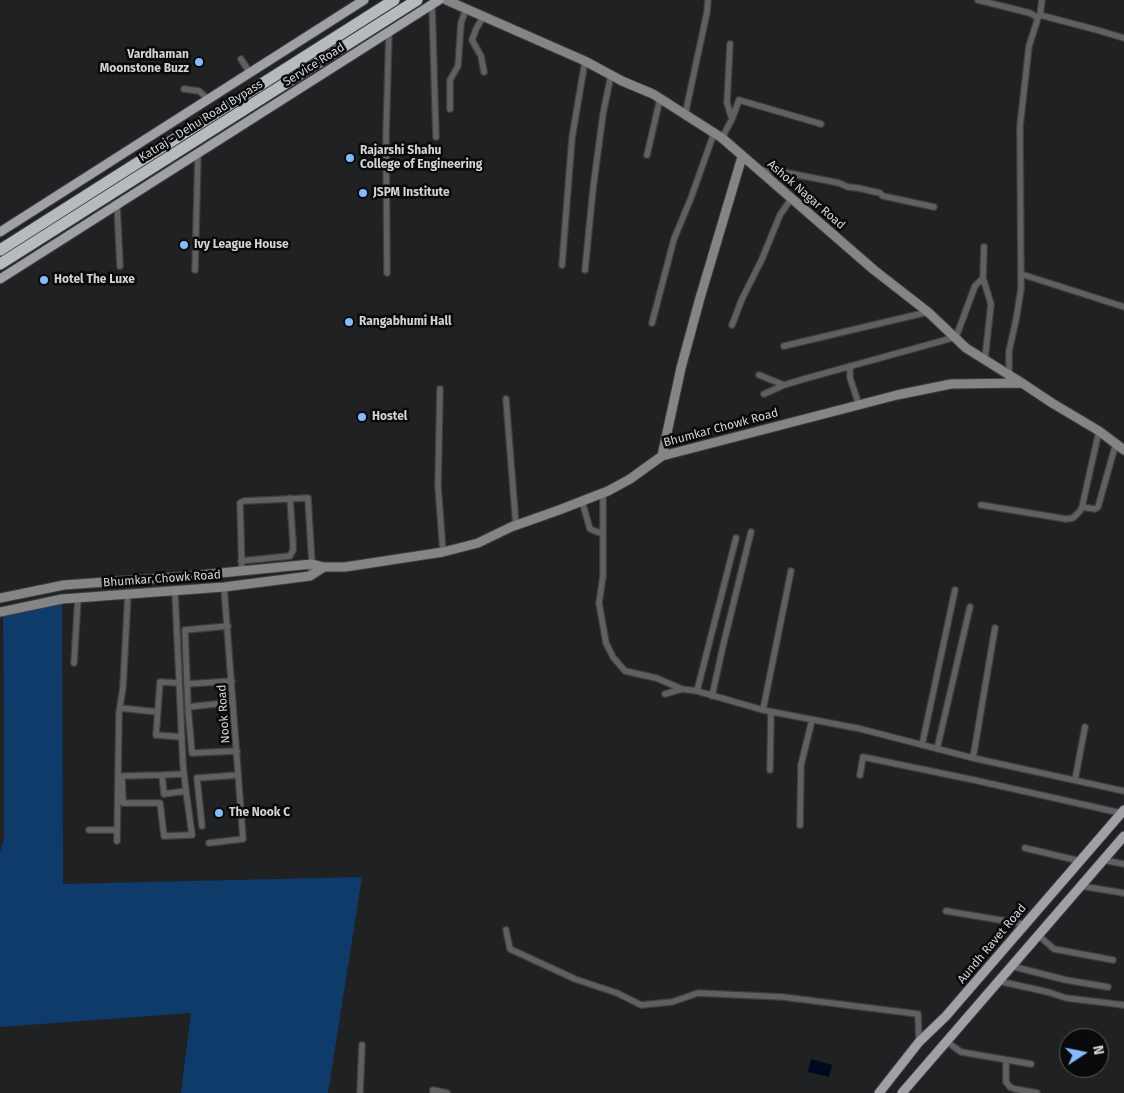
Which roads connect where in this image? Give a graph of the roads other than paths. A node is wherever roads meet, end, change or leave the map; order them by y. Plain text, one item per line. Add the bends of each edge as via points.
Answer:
1 (364, 0) edge
2 (394, 0) edge
3 (417, 0) edge
4 (446, 0) edge
5 (708, 0) edge
6 (978, 0) edge
7 (1042, 0) edge
8 (435, 2) edge
9 (466, 9) junction
10 (483, 16) junction
11 (1039, 16) junction
12 (389, 32) junction
13 (1124, 38) edge
14 (730, 44) dead end
15 (241, 59) dead end
16 (585, 62) junction
17 (484, 72) dead end
18 (250, 73) junction
19 (611, 75) junction
20 (184, 89) dead end
21 (208, 99) junction
22 (660, 99) junction
23 (450, 110) dead end
24 (685, 116) junction
25 (732, 119) junction
26 (821, 124) dead end
27 (718, 135) junction
28 (436, 137) dead end
29 (198, 154) junction
30 (647, 155) dead end
31 (742, 157) junction
32 (758, 170) junction
33 (791, 200) junction
34 (117, 205) junction
35 (934, 208) dead end
36 (0, 232) edge
37 (984, 247) dead end
38 (0, 250) edge
39 (0, 264) edge
40 (562, 265) dead end
41 (120, 266) dead end
42 (195, 270) dead end
43 (585, 270) dead end
44 (387, 273) dead end
45 (1021, 274) junction
46 (982, 278) junction
47 (0, 279) edge
48 (1124, 307) edge
49 (928, 312) junction
50 (652, 323) dead end
51 (732, 325) dead end
52 (956, 337) junction
53 (784, 346) dead end
54 (984, 359) junction
55 (850, 366) junction
56 (1009, 374) junction
57 (758, 375) dead end
58 (1022, 383) junction
59 (784, 385) junction
60 (440, 389) dead end
61 (764, 394) dead end
62 (506, 399) dead end
63 (858, 405) junction
64 (1099, 431) junction
65 (1116, 444) junction
66 (1124, 450) edge
67 (662, 456) junction
68 (603, 492) junction
69 (290, 498) junction
70 (582, 501) junction
71 (981, 504) dead end
72 (1082, 507) junction
73 (516, 526) junction
74 (751, 532) dead end
75 (603, 534) junction
76 (736, 538) dead end
77 (444, 552) junction
78 (241, 561) junction
79 (312, 564) junction
80 (324, 567) junction
81 (242, 571) junction
82 (791, 571) dead end
83 (310, 576) junction
84 (174, 578) junction
85 (224, 587) junction
86 (955, 590) dead end
87 (174, 592) junction
88 (128, 594) junction
89 (0, 598) edge
90 (78, 598) junction
91 (970, 607) dead end
92 (0, 612) edge
93 (228, 626) junction
94 (995, 628) dead end
95 (74, 663) dead end
96 (232, 681) junction
97 (179, 683) junction
98 (187, 684) junction
99 (682, 689) junction
100 (697, 691) junction
101 (665, 694) dead end
102 (712, 696) junction
103 (233, 702) junction
104 (188, 707) junction
105 (120, 708) junction
106 (763, 710) junction
107 (158, 712) junction
108 (772, 712) junction
109 (812, 720) junction
110 (1085, 727) dead end
111 (182, 737) junction
112 (922, 744) junction
113 (937, 749) junction
114 (237, 751) junction
115 (974, 758) junction
116 (770, 770) dead end
117 (184, 774) junction
118 (162, 775) junction
119 (860, 775) dead end
120 (238, 776) junction
121 (1075, 780) junction
122 (186, 791) junction
123 (1124, 791) edge
124 (1122, 812) edge
125 (800, 825) dead end
126 (202, 826) dead end
127 (88, 830) dead end
128 (117, 830) junction
129 (1124, 836) edge
130 (117, 841) dead end
131 (209, 843) dead end
132 (1025, 848) dead end
133 (1103, 860) junction
134 (1080, 862) junction
135 (1124, 864) edge
136 (1081, 886) junction
137 (1124, 893) edge
138 (946, 911) dead end
139 (1024, 924) junction
140 (506, 930) dead end
141 (1038, 935) junction
142 (1113, 960) dead end
143 (1011, 966) junction
144 (998, 981) junction
145 (1108, 987) dead end
146 (1124, 1005) edge
147 (946, 1041) junction
148 (919, 1042) junction
149 (362, 1045) dead end
150 (1006, 1060) junction
151 (1031, 1064) dead end
152 (360, 1093) edge
153 (433, 1093) edge
154 (447, 1093) edge
155 (879, 1093) edge
156 (902, 1093) edge
157 (1037, 1093) edge

1 - 18 main road
2 - 38 highway, Katraj - Dehu Road Bypass
3 - 39 highway, Katraj - Dehu Road Bypass
4 - 9 street, Ashok Nagar Road
5 - 24 street
6 - 11 street
7 - 11 street
8 - 12 main road, Service Road
8 - 28 street
9 - 10 street, Ashok Nagar Road
9 - 23 street via 461,23 458,66 450,80
10 - 16 street, Ashok Nagar Road
10 - 17 street via 472,40 481,56
11 - 13 street
11 - 45 street via 1029,46 1020,126
12 - 29 main road, Service Road
12 - 44 street
14 - 25 street via 726,103
15 - 18 street
16 - 19 street, Ashok Nagar Road
16 - 40 street via 572,138
18 - 21 main road
19 - 22 street, Ashok Nagar Road
19 - 43 street via 603,114
20 - 21 street via 199,91
21 - 36 main road
22 - 24 street, Ashok Nagar Road
22 - 30 street
24 - 27 street, Ashok Nagar Road
25 - 26 street via 739,100
25 - 27 street
27 - 31 street, Ashok Nagar Road
27 - 50 street via 674,239
29 - 34 main road, Service Road
29 - 42 street
31 - 32 street, Ashok Nagar Road
31 - 67 street via 681,368
32 - 33 street, Ashok Nagar Road
32 - 35 street via 839,184
33 - 49 street, Ashok Nagar Road
33 - 51 street via 780,214
34 - 41 street
34 - 47 main road, Service Road
37 - 46 street
45 - 48 street
45 - 56 street via 1009,351
46 - 52 street via 975,286
46 - 54 street via 991,304
49 - 52 street, Ashok Nagar Road
49 - 53 street
52 - 54 street, Ashok Nagar Road
52 - 55 street
54 - 56 street, Ashok Nagar Road
55 - 59 street
55 - 63 street
56 - 58 street, Ashok Nagar Road
57 - 59 street
58 - 63 street, Bhumkar Chowk Road via 951,384
58 - 64 street, Ashok Nagar Road
59 - 61 street
60 - 77 street via 438,486
62 - 73 street
63 - 67 street, Bhumkar Chowk Road
64 - 65 street, Ashok Nagar Road
64 - 72 street
65 - 66 street, Ashok Nagar Road
65 - 72 street via 1098,507
67 - 68 street, Bhumkar Chowk Road
68 - 70 street, Bhumkar Chowk Road
68 - 75 street
69 - 78 street via 293,543 290,556
69 - 78 street via 240,503
69 - 79 street via 308,498
70 - 73 street, Bhumkar Chowk Road
70 - 75 street via 590,529
71 - 72 street via 1066,519 1076,516
73 - 77 street, Bhumkar Chowk Road via 478,543
74 - 102 street
75 - 99 street via 599,603 606,643 613,657 625,671 656,678
76 - 100 street
77 - 80 street, Bhumkar Chowk Road via 345,567
78 - 81 street
79 - 80 street, Bhumkar Chowk Road
79 - 81 street, Bhumkar Chowk Road
79 - 83 street
80 - 83 street, Bhumkar Chowk Road
81 - 84 street, Bhumkar Chowk Road
82 - 106 street
83 - 85 street, Bhumkar Chowk Road
84 - 87 street
84 - 89 street, Bhumkar Chowk Road via 64,585
85 - 87 street, Bhumkar Chowk Road
85 - 93 street, Nook Road
86 - 112 street
87 - 88 street, Bhumkar Chowk Road
87 - 97 street
88 - 90 street, Bhumkar Chowk Road
88 - 105 street
90 - 92 street, Bhumkar Chowk Road
90 - 95 street
91 - 113 street
93 - 96 street, Nook Road
93 - 98 street via 184,630
94 - 115 street
96 - 98 street
96 - 103 street, Nook Road
97 - 107 street via 160,682
97 - 111 street
98 - 104 street
99 - 100 street
99 - 101 street
100 - 102 street
102 - 106 street
103 - 104 street
103 - 114 street, Nook Road
104 - 114 street via 192,753
105 - 107 street
105 - 128 street
106 - 108 street
107 - 111 street via 156,735
108 - 109 street
108 - 116 street
109 - 112 street
109 - 125 street via 801,765
110 - 121 street
111 - 117 street
112 - 113 street
113 - 115 street
114 - 120 street, Nook Road
115 - 121 street
117 - 118 street
117 - 122 street
118 - 122 street via 164,794
118 - 122 street via 122,776 123,803 160,803 164,836 192,835
119 - 124 street via 863,757
120 - 126 street via 197,778
120 - 131 street, Nook Road via 243,839
121 - 123 street
124 - 134 main road, Aundh Ravet Road
127 - 128 street
128 - 130 street
129 - 133 main road
132 - 134 street
133 - 135 street
133 - 136 main road
134 - 139 main road, Aundh Ravet Road
136 - 137 street
136 - 141 main road
138 - 139 street
139 - 148 main road, Aundh Ravet Road via 946,1016
140 - 148 street via 510,949 641,1005 672,1002 698,993 783,997 918,1014
141 - 142 street via 1054,950
141 - 143 main road
143 - 144 main road
143 - 145 street
144 - 146 street via 1066,998
144 - 147 main road
147 - 150 street via 961,1052
147 - 156 main road
148 - 155 main road, Aundh Ravet Road
149 - 152 street
150 - 151 street
150 - 157 street via 1006,1082 1010,1087
153 - 154 street via 433,1090

